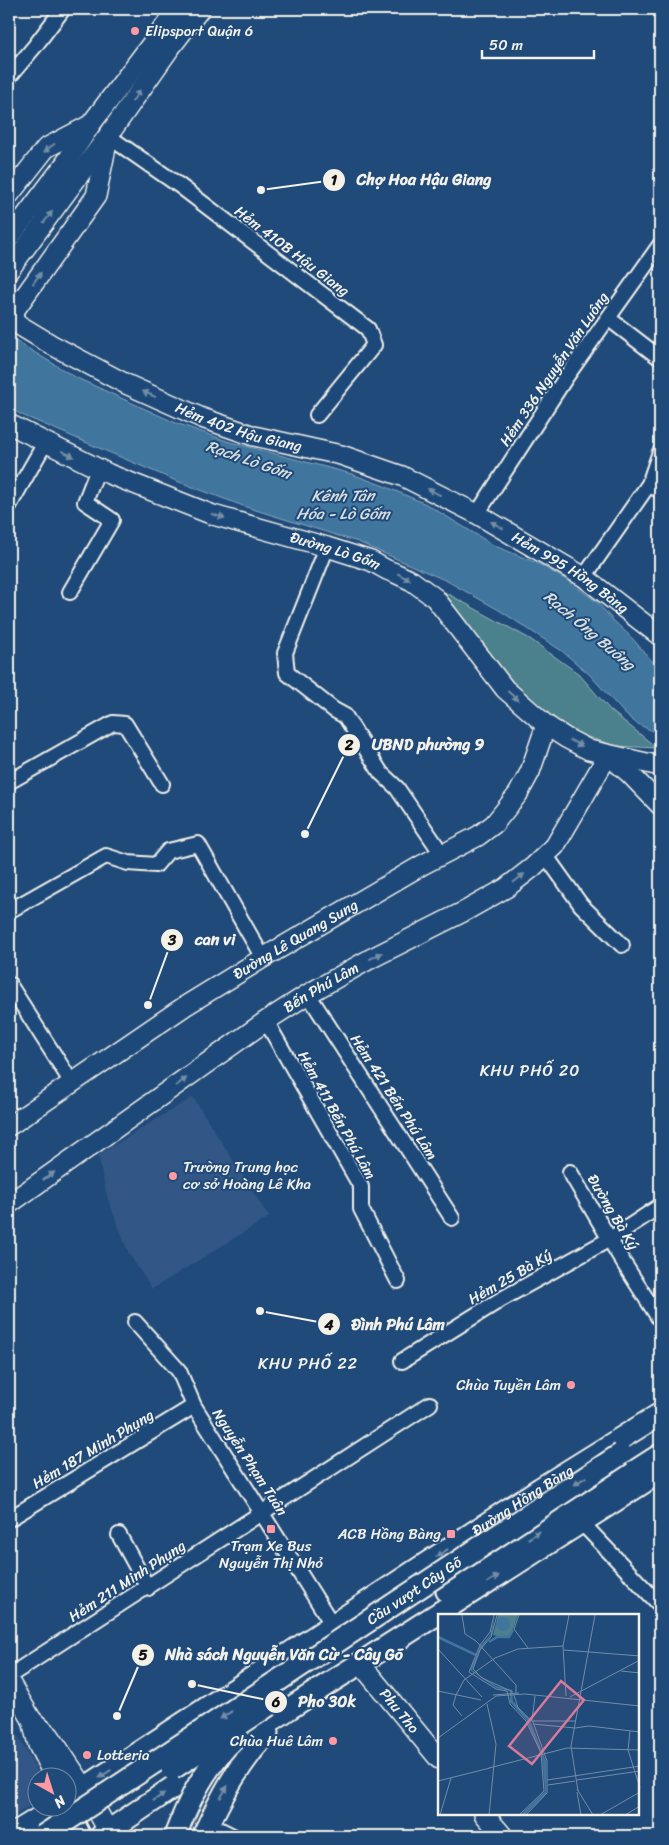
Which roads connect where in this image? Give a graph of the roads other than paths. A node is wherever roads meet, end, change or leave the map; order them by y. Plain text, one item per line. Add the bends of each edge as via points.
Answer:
1 (63, 9) edge
2 (178, 9) edge
3 (200, 9) edge
4 (9, 76) edge
5 (91, 124) junction
6 (108, 136) junction
7 (72, 169) junction
8 (9, 195) edge
9 (9, 238) edge
10 (660, 245) edge
11 (9, 270) edge
12 (9, 318) edge
13 (608, 318) junction
14 (660, 358) edge
15 (317, 416) dead end
16 (9, 424) edge
17 (46, 443) junction
18 (660, 452) edge
19 (98, 469) junction
20 (654, 488) edge
21 (9, 506) edge
22 (478, 514) junction
23 (326, 547) junction
24 (584, 577) junction
25 (70, 592) dead end
26 (660, 636) edge
27 (546, 726) junction
28 (608, 755) junction
29 (660, 766) edge
30 (9, 782) edge
31 (162, 784) dead end
32 (660, 805) edge
33 (442, 854) junction
34 (546, 856) junction
35 (9, 911) edge
36 (622, 945) dead end
37 (263, 958) junction
38 (10, 984) edge
39 (308, 994) junction
40 (266, 1021) junction
41 (72, 1083) junction
42 (9, 1126) edge
43 (570, 1172) dead end
44 (9, 1204) edge
45 (660, 1206) edge
46 (452, 1218) dead end
47 (610, 1239) junction
48 (398, 1281) dead end
49 (660, 1320) edge
50 (135, 1322) dead end
51 (402, 1361) dead end
52 (430, 1404) dead end
53 (194, 1406) junction
54 (660, 1414) edge
55 (660, 1428) edge
56 (660, 1455) edge
57 (626, 1463) junction
58 (660, 1472) edge
59 (263, 1513) junction
60 (9, 1519) edge
61 (582, 1523) junction
62 (119, 1535) dead end
63 (148, 1588) junction
64 (660, 1605) edge
65 (332, 1624) junction
66 (360, 1662) junction
67 (9, 1676) edge
68 (9, 1681) edge
69 (281, 1705) junction
70 (190, 1718) junction
71 (32, 1720) junction
72 (438, 1758) edge
73 (215, 1759) junction
74 (50, 1768) edge
75 (65, 1768) edge
76 (78, 1792) edge
77 (78, 1796) edge
78 (485, 1815) edge
79 (39, 1818) edge
80 (71, 1818) edge
81 (206, 1830) edge
82 (107, 1835) edge
83 (10, 1836) edge
84 (43, 1836) edge
85 (68, 1836) edge
86 (80, 1836) edge
87 (174, 1836) edge
88 (233, 1836) edge
89 (503, 1836) edge

1 - 4 street
2 - 5 street
6 -> 3 street
5 - 7 street
5 -> 8 street via 46,148
6 - 7 street
12 -> 6 street via 96,196
6 - 15 street, Hẻm 410B Hậu Giang via 180,186 368,329 374,345
7 - 9 street
11 -> 7 street
10 - 13 street, Hẻm 336 Nguyễn Văn Luông
22 -> 12 street, Hẻm 402 Hậu Giang via 398,474 341,455 248,434 202,418 126,384
13 - 14 street
13 - 22 street, Hẻm 336 Nguyễn Văn Luông
16 - 17 street, Đường Lò Gốm
17 -> 19 street, Đường Lò Gốm
17 - 21 street
18 - 20 street
19 -> 23 street, Đường Lò Gốm via 213,514
19 - 25 street via 86,502 112,520
20 - 24 street
24 -> 22 street, Hẻm 995 Hồng Bàng
23 -> 27 street, Đường Lò Gốm via 395,572 435,598 505,689
23 - 33 street via 285,653 286,673 345,716 381,773 397,788
24 - 26 street, Hẻm 995 Hồng Bàng
27 -> 28 street, Đường Lò Gốm via 589,750
27 - 33 street, Đường Lê Quang Sung via 530,772 518,794 494,824
28 - 29 street, Đường Lò Gốm
28 - 32 street
28 - 34 street, Bến Phú Lâm via 562,836
30 - 31 street via 113,723 125,724
33 - 37 street, Đường Lê Quang Sung
34 - 36 street via 581,905
39 -> 34 street, Bến Phú Lâm via 506,888
35 - 37 street via 106,856 128,863 156,865 168,851 198,844
37 - 41 street, Đường Lê Quang Sung
38 - 41 street
39 - 40 street, Bến Phú Lâm
39 - 46 street, Hẻm 421 Bến Phú Lâm
44 -> 40 street, Bến Phú Lâm
40 - 48 street, Hẻm 411 Bến Phú Lâm via 361,1187 361,1209
41 - 42 street, Đường Lê Quang Sung
43 - 47 street, Đường Bà Ký
45 - 47 street, Hẻm 25 Bà Ký
47 - 49 street, Đường Bà Ký
47 - 51 street, Hẻm 25 Bà Ký via 500,1300
50 - 53 street, Nguyễn Phạm Tuân via 179,1371
52 - 59 street, Hẻm 211 Minh Phụng
53 - 59 street, Nguyễn Phạm Tuân
53 - 60 street, Hẻm 187 Minh Phụng
54 -> 65 main road, Đường Hồng Bàng
55 - 57 main road, Cầu vượt Cây Gõ
56 - 57 main road, Cầu vượt Cây Gõ
69 -> 57 main road, Cầu vượt Cây Gõ
57 -> 84 main road, Cầu vượt Cây Gõ, bridge
58 - 61 main road
59 - 63 street, Hẻm 211 Minh Phụng
59 - 65 street, Nguyễn Phạm Tuân
61 - 64 street
66 -> 61 main road
62 - 63 street
63 - 67 street, Hẻm 211 Minh Phụng
65 - 70 main road, Đường Hồng Bàng
66 - 69 main road
66 - 72 street, Phu Tho
68 - 71 street
69 - 73 main road
81 -> 69 main road via 220,1798
69 - 85 main road, Cầu vượt Cây Gõ, bridge
69 - 87 main road, Cầu vượt Cây Gõ, bridge via 226,1746 203,1776
70 - 73 main road via 189,1728 196,1748
70 -> 76 main road, Đường Hồng Bàng
71 - 74 street via 38,1745
71 - 75 street via 50,1736
82 -> 73 main road
77 - 82 street
78 - 89 street
79 - 83 main road
80 - 86 main road
81 - 88 street

